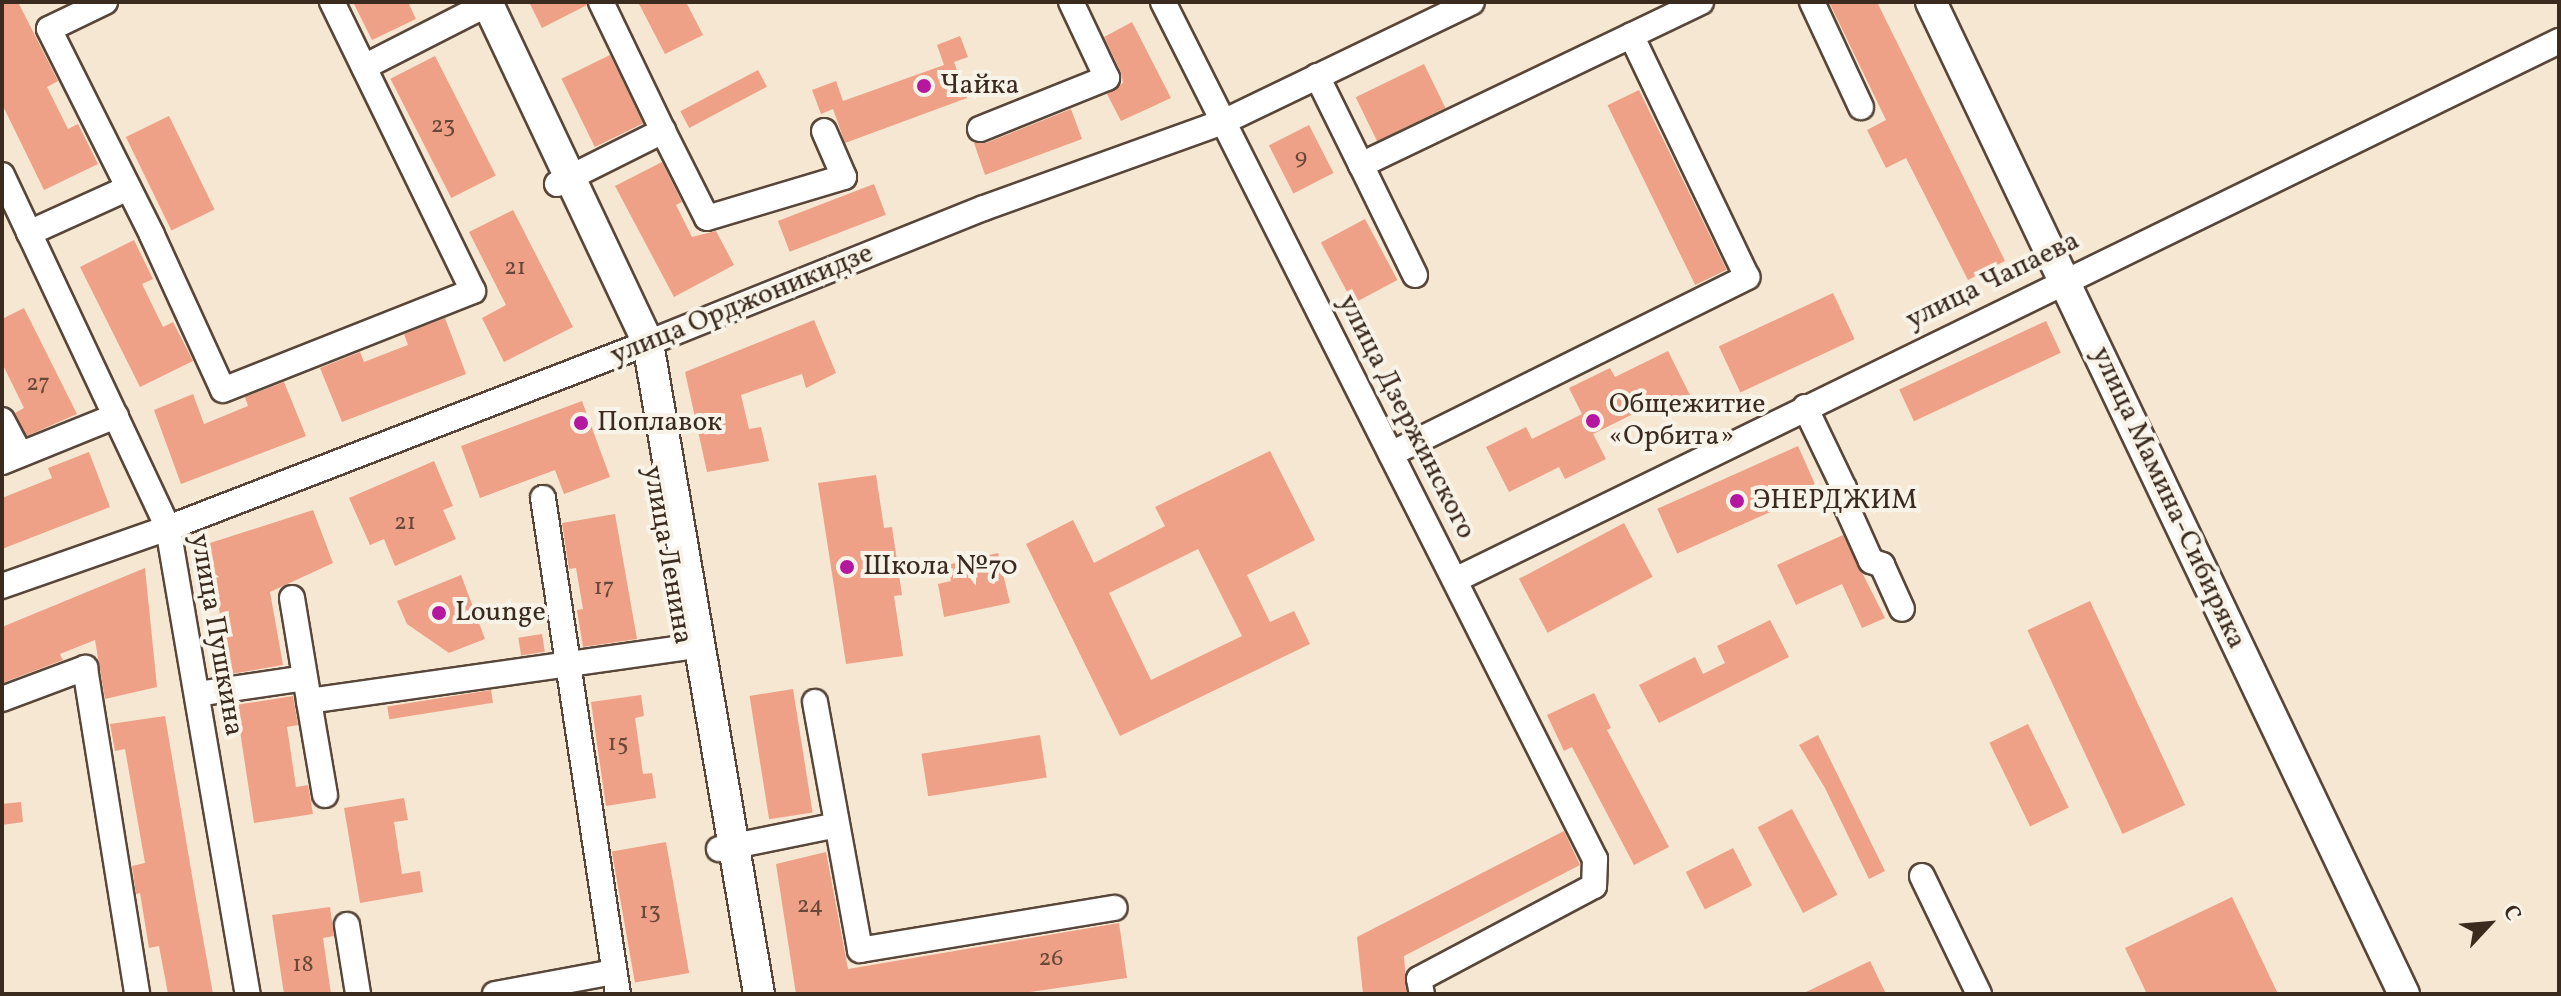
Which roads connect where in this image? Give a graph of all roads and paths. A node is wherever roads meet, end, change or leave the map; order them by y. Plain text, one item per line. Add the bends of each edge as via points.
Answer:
1 (105, 2) edge
2 (332, 2) edge
3 (601, 2) edge
4 (1071, 2) edge
5 (1163, 2) edge
6 (1472, 2) edge
7 (1701, 2) edge
8 (1812, 2) edge
9 (1931, 2) edge
10 (480, 5) edge
11 (1631, 35) junction
12 (2559, 41) edge
13 (364, 67) junction
14 (1317, 76) junction
15 (1861, 107) dead end
16 (1223, 122) junction
17 (980, 129) dead end
18 (663, 131) junction
19 (824, 131) dead end
20 (1361, 165) junction
21 (2, 175) edge
22 (564, 180) junction
23 (128, 188) junction
24 (29, 233) junction
25 (1415, 275) dead end
26 (2064, 280) junction
27 (639, 346) junction
28 (1805, 407) junction
29 (116, 416) junction
30 (2, 420) edge
31 (1391, 454) junction
32 (11, 458) edge
33 (543, 498) dead end
34 (168, 528) junction
35 (1455, 580) junction
36 (2, 586) edge
37 (292, 598) dead end
38 (1902, 609) dead end
39 (692, 647) junction
40 (568, 665) junction
41 (307, 690) junction
42 (197, 694) junction
43 (2, 699) edge
44 (815, 702) dead end
45 (325, 795) dead end
46 (837, 825) junction
47 (727, 847) junction
48 (1922, 876) dead end
49 (1115, 908) dead end
50 (347, 925) dead end
51 (616, 983) edge
52 (137, 994) edge
53 (248, 994) edge
54 (358, 994) edge
55 (495, 994) edge
56 (745, 994) edge
57 (759, 994) edge
58 (1422, 994) edge
59 (1979, 994) edge
60 (2404, 994) edge

1 - 23 street via 49,29
2 - 13 street
3 - 18 street
4 - 17 street via 1107,78
5 - 16 street, улица Дзержинского
6 - 14 street, улица Орджоникидзе
7 - 11 street
8 - 15 street
9 - 26 main road, улица Мамина-Сибиряка
10 - 13 street
10 - 22 main road, улица Ленина
11 - 20 street
11 - 31 street via 1747,277
12 - 26 street, улица Чапаева
13 - 23 street via 473,291 223,390
14 - 16 street, улица Орджоникидзе
14 - 20 street
16 - 27 street, улица Орджоникидзе via 984,208
16 - 31 street, улица Дзержинского
18 - 19 street via 707,218 844,177
18 - 22 street
20 - 25 street
21 - 24 street, улица Пушкина
22 - 27 main road, улица Ленина
23 - 24 street
24 - 29 street, улица Пушкина
26 - 28 street, улица Чапаева
26 - 60 main road, улица Мамина-Сибиряка
27 - 34 street, улица Орджоникидзе
27 - 39 main road, улица Ленина
28 - 35 street, улица Чапаева
28 - 38 street via 1871,561 1882,565
29 - 32 street
29 - 34 street, улица Пушкина
30 - 32 street
31 - 35 street, улица Дзержинского
33 - 40 street
34 - 36 street, улица Орджоникидзе
34 - 42 street, улица Пушкина
35 - 58 street, улица Дзержинского via 1595,859 1594,886 1419,979
37 - 41 street
39 - 40 street
39 - 47 main road, улица Ленина
40 - 41 street
40 - 51 street
41 - 42 street
41 - 45 street
42 - 53 street, улица Пушкина
43 - 52 street via 85,668
44 - 46 street
46 - 47 street
46 - 49 street via 860,950
47 - 56 main road, улица Ленина
47 - 57 main road
48 - 59 street
50 - 54 street
51 - 55 street

